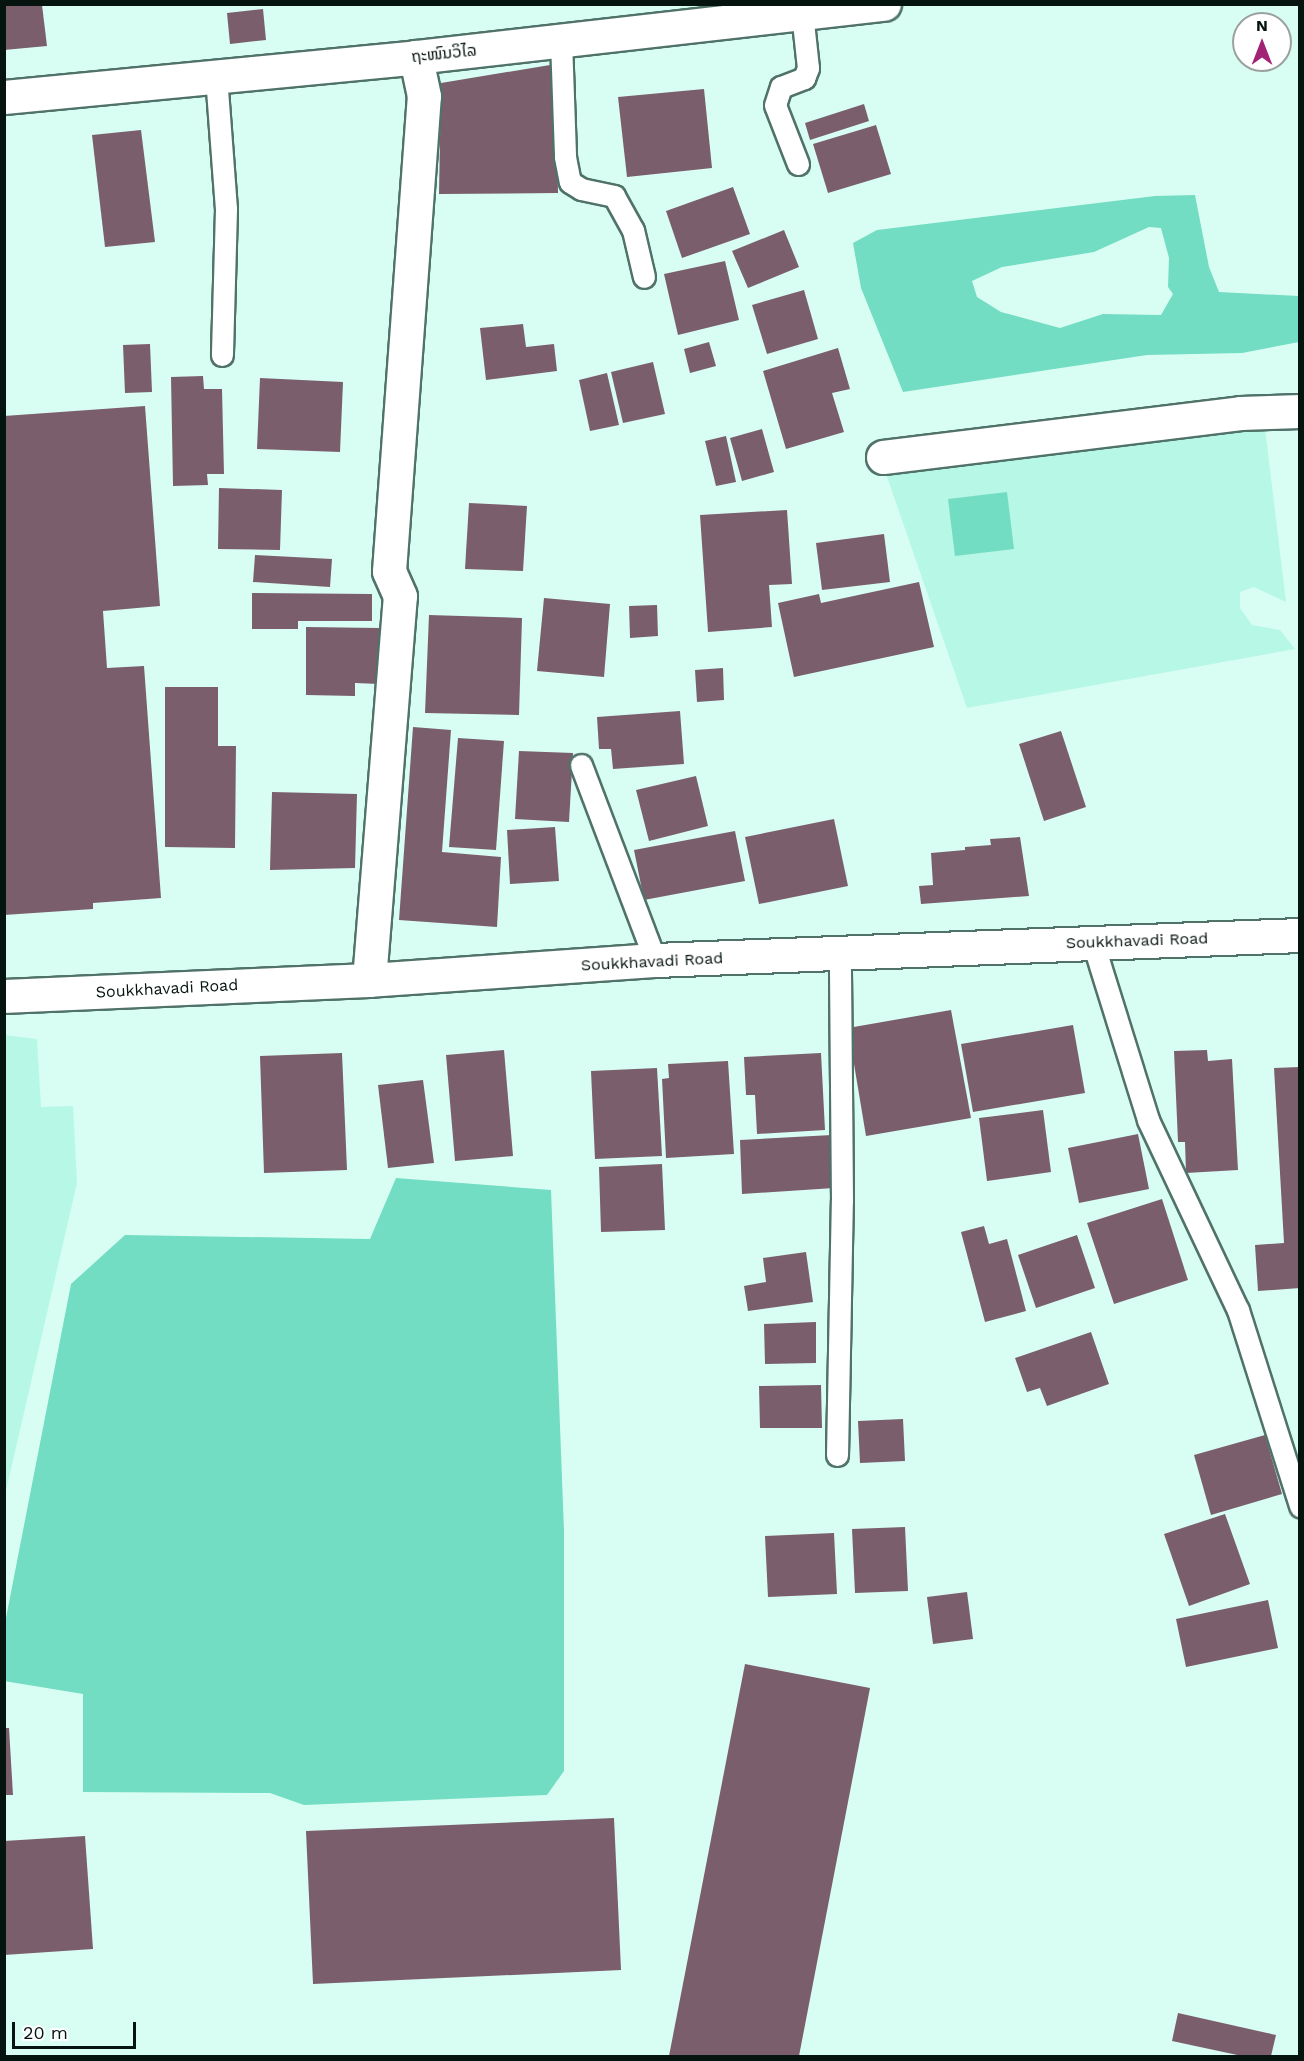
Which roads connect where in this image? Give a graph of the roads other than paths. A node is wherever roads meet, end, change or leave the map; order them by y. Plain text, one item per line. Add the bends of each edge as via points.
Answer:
1 (884, 4) edge
2 (801, 9) edge
3 (561, 40) junction
4 (416, 57) junction
5 (216, 76) junction
6 (4, 97) edge
7 (798, 164) dead end
8 (644, 277) dead end
9 (222, 355) dead end
10 (1299, 411) edge
11 (883, 457) dead end
12 (581, 765) dead end
13 (1299, 935) edge
14 (1093, 943) junction
15 (840, 952) junction
16 (656, 960) junction
17 (369, 980) junction
18 (4, 996) edge
19 (837, 1455) dead end
20 (1299, 1506) edge

1 - 2 street, ຖະໜົນວິໄລ
2 - 3 street, ຖະໜົນວິໄລ
2 - 7 lane via 808,68 804,78 781,87 775,105
3 - 4 street, ຖະໜົນວິໄລ
3 - 8 lane via 565,157 570,182 581,189 614,196 633,230
4 - 5 street, ຖະໜົນວິໄລ
4 - 17 street via 424,96 389,571 400,596
5 - 6 street, ຖະໜົນວິໄລ
5 - 9 lane via 226,209
10 - 11 street via 1240,413
12 - 16 lane
13 - 14 street, Soukkhavadi Road
14 - 15 street, Soukkhavadi Road
14 - 20 lane via 1148,1120 1238,1310
15 - 16 street, Soukkhavadi Road
15 - 19 lane via 842,1200
16 - 17 street, Soukkhavadi Road
17 - 18 street, Soukkhavadi Road

